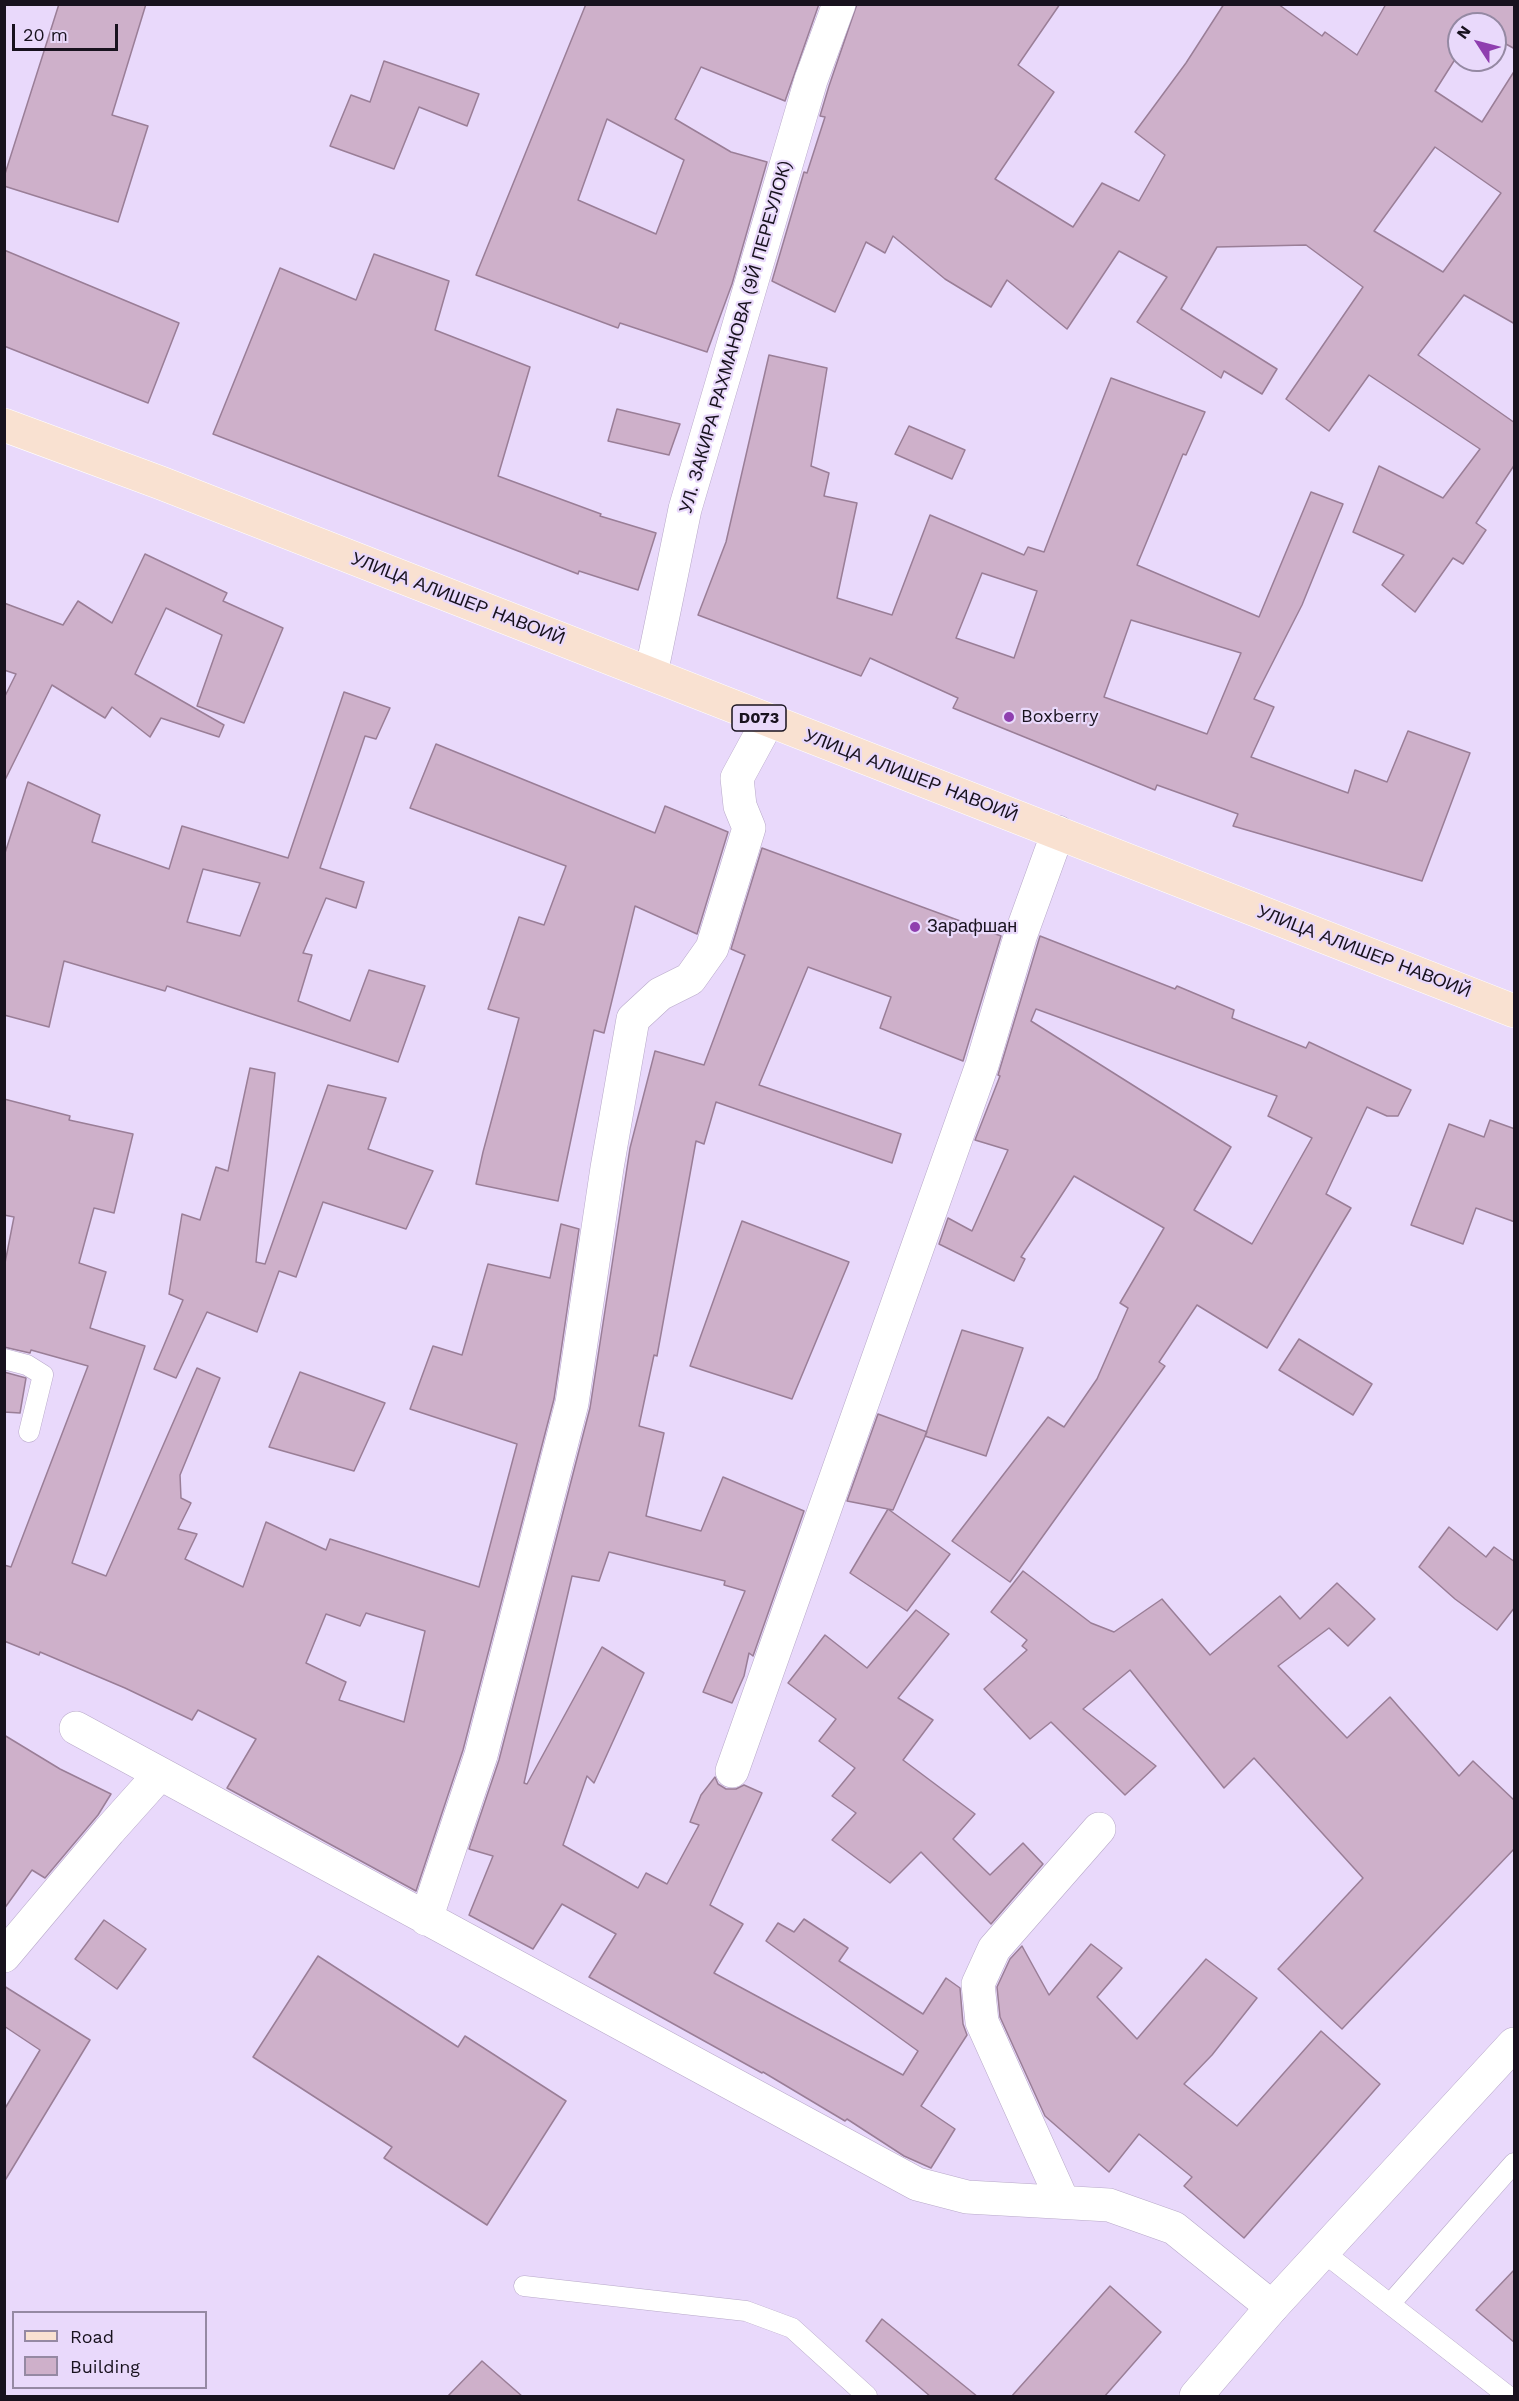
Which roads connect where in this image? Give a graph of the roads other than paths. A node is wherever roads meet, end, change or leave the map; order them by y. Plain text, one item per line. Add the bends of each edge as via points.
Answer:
1 (838, 4) edge
2 (4, 425) edge
3 (651, 674) junction
4 (768, 721) junction
5 (1058, 832) junction
6 (1515, 1011) edge
7 (4, 1359) edge
8 (29, 1432) dead end
9 (76, 1728) dead end
10 (732, 1771) dead end
11 (160, 1774) junction
12 (1099, 1829) dead end
13 (426, 1919) junction
14 (4, 1956) edge
15 (1515, 2044) edge
16 (1515, 2163) edge
17 (1063, 2202) junction
18 (1323, 2252) junction
19 (524, 2286) dead end
20 (1390, 2304) junction
21 (1272, 2307) junction
22 (867, 2397) edge
23 (1196, 2397) edge
24 (1508, 2397) edge

1 - 3 street, УЛ. ЗАКИРА РАХМАНОВА (9Й ПЕРЕУЛОК) via 811,80 688,498
2 - 3 main road, УЛИЦА АЛИШЕР НАВОИЙ / D073
3 - 4 main road, УЛИЦА АЛИШЕР НАВОИЙ / D073
4 - 5 main road, УЛИЦА АЛИШЕР НАВОИЙ / D073
4 - 13 street via 737,778 740,806 749,828 712,948 690,979 660,994 633,1019 573,1403 481,1755
5 - 6 main road, УЛИЦА АЛИШЕР НАВОИЙ / D073
5 - 10 street via 1020,937 982,1065
7 - 8 lane via 27,1365 43,1375
9 - 11 street
11 - 13 street
11 - 14 street
12 - 17 street via 994,1950 978,1984 982,2022
13 - 17 street via 917,2184 967,2198
15 - 18 street
16 - 20 lane
17 - 21 street via 1109,2205 1174,2228
18 - 20 lane
18 - 21 street
19 - 22 lane via 746,2311 792,2328
20 - 24 lane
21 - 23 street

